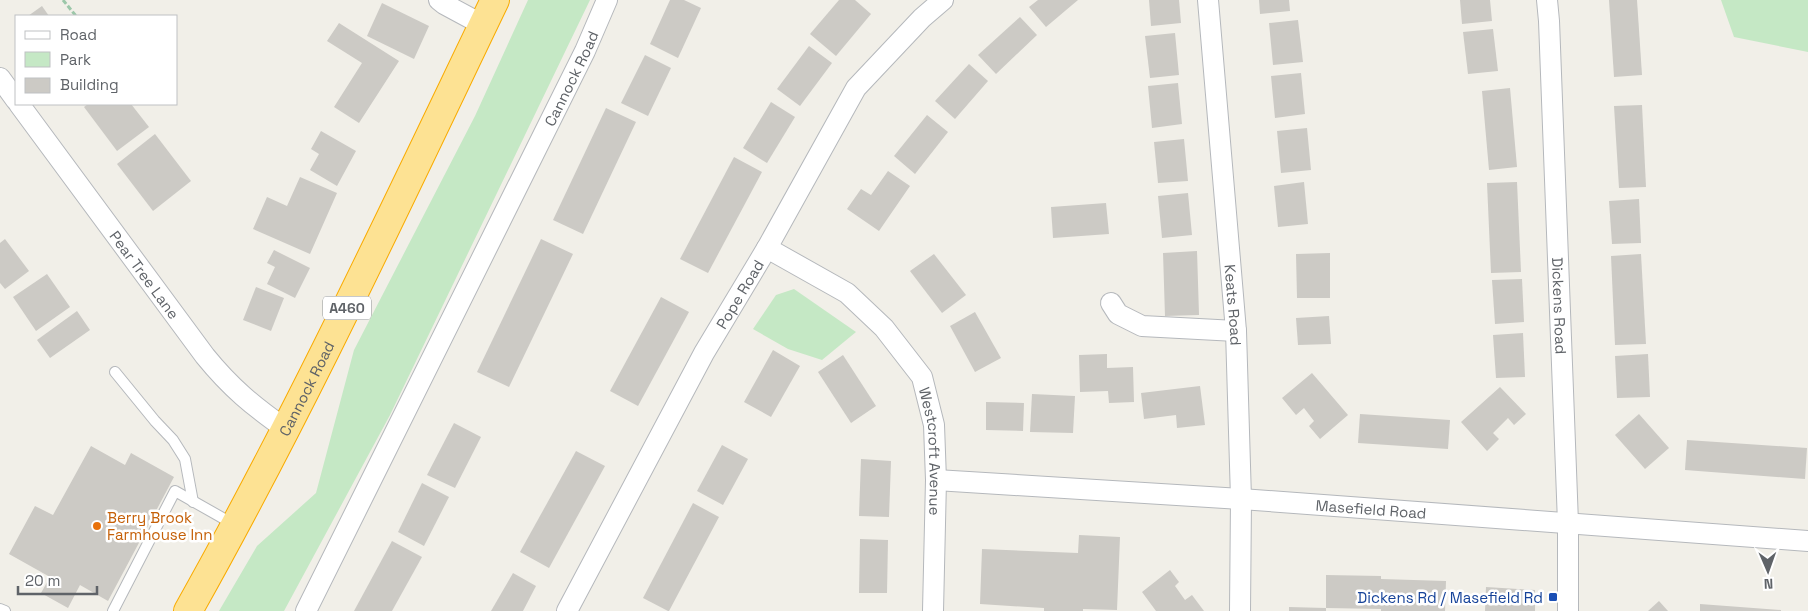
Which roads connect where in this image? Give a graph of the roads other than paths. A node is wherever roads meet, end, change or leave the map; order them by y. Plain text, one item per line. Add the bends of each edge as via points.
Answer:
1 (439, 0) edge
2 (495, 0) edge
3 (607, 0) edge
4 (943, 0) edge
5 (1208, 0) edge
6 (1547, 0) edge
7 (483, 25) junction
8 (0, 78) edge
9 (15, 99) edge
10 (20, 105) edge
11 (767, 248) junction
12 (1111, 303) dead end
13 (1236, 331) junction
14 (115, 372) dead end
15 (287, 430) junction
16 (936, 480) junction
17 (1240, 499) junction
18 (194, 502) junction
19 (1568, 523) junction
20 (236, 526) junction
21 (1808, 541) edge
22 (0, 608) edge
23 (5, 611) edge
24 (113, 611) edge
25 (188, 611) edge
26 (306, 611) edge
27 (567, 611) edge
28 (933, 611) edge
29 (1240, 611) edge
30 (1568, 611) edge

1 - 7 street
2 - 7 highway, Cannock Road / A460
3 - 26 street, Cannock Road via 581,60
4 - 11 street, Pope Road via 856,88
5 - 13 street, Keats Road
6 - 19 street, Dickens Road
7 - 15 highway, Cannock Road / A460
8 - 9 street
10 - 15 street, Pear Tree Lane via 226,382
11 - 16 street, Westcroft Avenue via 847,293 884,328 922,377 934,425
11 - 27 street, Pope Road via 704,353
12 - 13 street via 1118,314 1142,326
13 - 17 street, Keats Road
14 - 18 lane via 173,440 185,459
15 - 20 highway, Cannock Road / A460
16 - 17 street, Masefield Road
16 - 28 street, Westcroft Avenue
17 - 19 street, Masefield Road
17 - 29 street, Keats Road
18 - 20 lane
18 - 24 lane via 176,491
19 - 21 street, Masefield Road
19 - 30 street, Dickens Road
20 - 25 highway, Cannock Road / A460
22 - 23 lane

